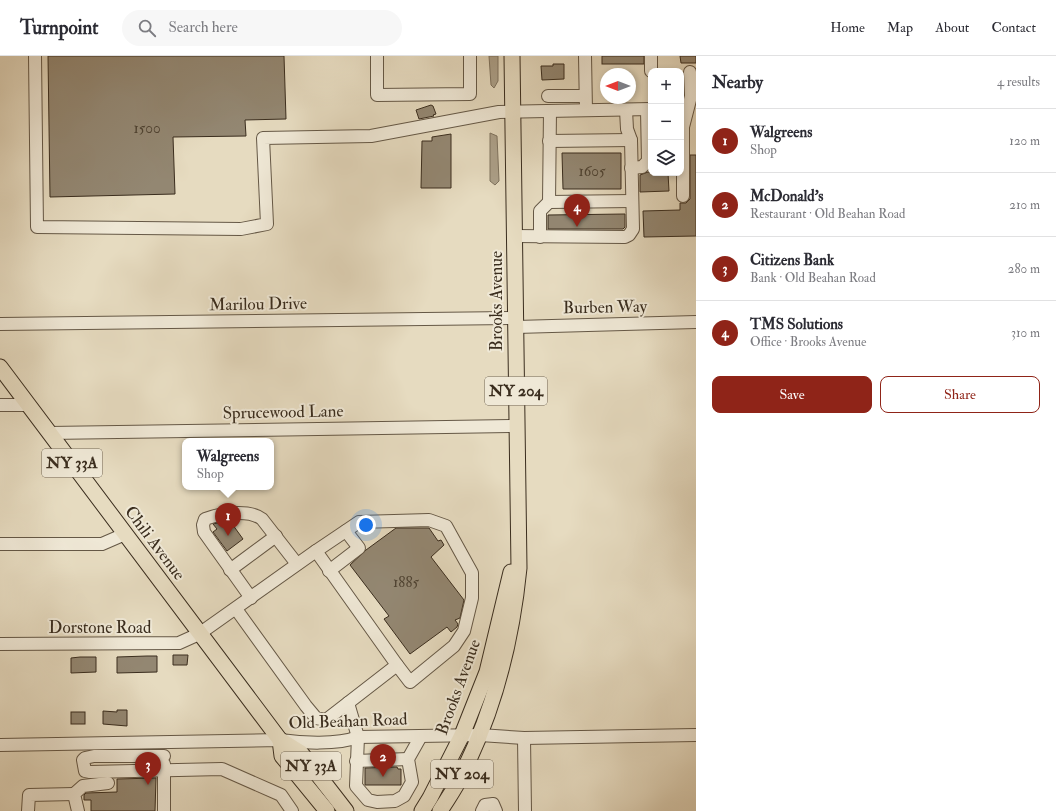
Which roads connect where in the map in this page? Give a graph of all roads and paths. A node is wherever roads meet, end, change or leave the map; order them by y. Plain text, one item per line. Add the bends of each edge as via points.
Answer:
1 (35, 56) edge
2 (377, 56) edge
3 (470, 56) edge
4 (512, 56) edge
5 (585, 56) edge
6 (651, 56) edge
7 (651, 68) edge
8 (690, 72) dead end
9 (548, 96) dead end
10 (585, 96) junction
11 (648, 109) edge
12 (688, 109) edge
13 (586, 110) junction
14 (626, 110) junction
15 (550, 111) junction
16 (513, 112) junction
17 (631, 140) junction
18 (648, 140) edge
19 (549, 141) junction
20 (631, 168) junction
21 (683, 196) dead end
22 (632, 201) junction
23 (549, 202) junction
24 (515, 236) junction
25 (540, 237) junction
26 (516, 322) junction
27 (696, 322) edge
28 (0, 324) edge
29 (0, 367) edge
30 (0, 405) edge
31 (28, 405) junction
32 (516, 426) junction
33 (49, 433) junction
34 (346, 531) junction
35 (125, 534) junction
36 (276, 536) junction
37 (0, 544) edge
38 (518, 545) junction
39 (316, 551) junction
40 (297, 564) junction
41 (230, 570) junction
42 (329, 570) junction
43 (251, 598) junction
44 (236, 609) junction
45 (199, 634) junction
46 (0, 644) edge
47 (397, 665) junction
48 (348, 702) junction
49 (462, 735) junction
50 (480, 735) junction
51 (696, 735) edge
52 (421, 736) junction
53 (358, 737) junction
54 (524, 738) junction
55 (280, 740) junction
56 (166, 743) junction
57 (0, 745) edge
58 (164, 756) junction
59 (408, 759) junction
60 (356, 761) junction
61 (163, 771) junction
62 (108, 783) dead end
63 (74, 794) junction
64 (28, 811) edge
65 (73, 811) edge
66 (78, 811) edge
67 (164, 811) edge
68 (292, 811) edge
69 (327, 811) edge
70 (346, 811) edge
71 (422, 811) edge
72 (440, 811) edge
73 (482, 811) edge
74 (496, 811) edge
75 (525, 811) edge

1 - 16 street via 37,227 241,229 267,224 263,138 371,136 487,114
2 - 3 street via 377,95 470,94
4 - 16 main road, Brooks Avenue / NY 204
5 - 10 street
6 - 7 street
8 - 12 street via 691,96
9 - 10 street
10 - 13 street
11 - 14 street
12 - 21 street via 683,127
13 - 14 street
13 - 15 street
14 - 17 street via 627,129
15 - 16 street
15 - 19 street
16 - 24 main road, Brooks Avenue / NY 204
17 - 19 street
17 - 20 street
18 - 20 street via 648,161 642,167
19 - 23 street
20 - 22 street
22 - 23 street
22 - 25 street via 633,229 625,237
23 - 25 street via 540,211
24 - 25 street
24 - 26 main road, Brooks Avenue / NY 204
26 - 27 street, Burben Way
26 - 28 street, Marilou Drive
26 - 32 main road, Brooks Avenue / NY 204
29 - 31 main road, Chili Avenue / NY 33A
30 - 31 street
31 - 33 main road, Chili Avenue / NY 33A
32 - 33 street, Sprucewood Lane
32 - 38 main road, Brooks Avenue / NY 204
33 - 35 main road, Chili Avenue / NY 33A
34 - 39 street, Dorstone Road
34 - 42 street via 359,548
34 - 47 street, Dorstone Road via 358,522 429,520 446,526 472,573 472,598 464,631 454,646 410,682
35 - 37 street via 102,544
35 - 45 main road, Chili Avenue / NY 33A
36 - 40 street
36 - 41 street
36 - 41 street via 256,514 224,514 205,519 204,532
38 - 49 main road, Brooks Avenue / NY 204 via 490,664
38 - 50 main road, Brooks Avenue / NY 204 via 519,568 515,608 503,666
39 - 40 street, Dorstone Road
39 - 42 street
40 - 43 street, Dorstone Road
41 - 43 street
42 - 47 street
43 - 44 street, Dorstone Road
44 - 45 street, Dorstone Road
44 - 48 street via 316,718 326,720
45 - 46 street, Dorstone Road via 179,643
45 - 55 main road, Chili Avenue / NY 33A
47 - 48 street
48 - 53 street
49 - 50 street, Old Beahan Road
49 - 52 street, Old Beahan Road
49 - 71 main road, Brooks Avenue / NY 204
50 - 54 street, Old Beahan Road
50 - 72 main road, Brooks Avenue / NY 204 via 463,773
51 - 54 street, Old Beahan Road
52 - 53 street, Old Beahan Road
52 - 59 street
53 - 55 street, Old Beahan Road via 349,741
53 - 60 street
54 - 75 street
55 - 56 street, Old Beahan Road
55 - 69 main road, Chili Avenue / NY 33A via 282,756
55 - 70 main road, Chili Avenue / NY 33A via 300,753
56 - 57 street, Old Beahan Road
56 - 58 street
58 - 61 street
58 - 61 street via 94,756 83,760 86,772
59 - 60 street
59 - 60 street via 412,782 404,796 395,801 377,802 368,800 356,786
61 - 67 street
61 - 68 street via 222,769 281,795
62 - 63 street via 83,786
63 - 64 street via 28,795
63 - 66 street
65 - 66 street
73 - 74 street via 485,806 493,804

